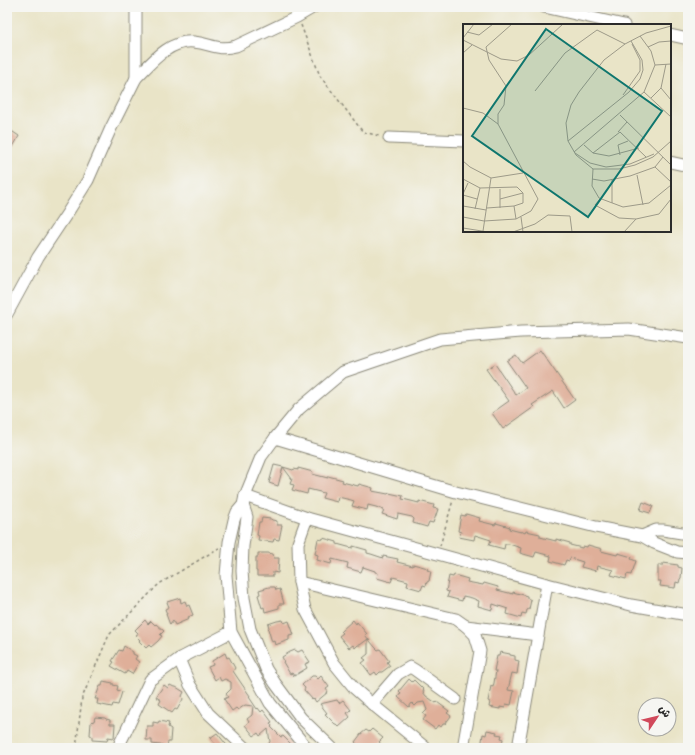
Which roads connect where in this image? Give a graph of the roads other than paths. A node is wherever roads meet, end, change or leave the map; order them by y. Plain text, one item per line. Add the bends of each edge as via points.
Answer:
1 (136, 7) edge
2 (314, 7) edge
3 (544, 7) edge
4 (620, 24) edge
5 (671, 35) edge
6 (688, 39) edge
7 (136, 78) junction
8 (389, 138) road end
9 (463, 141) edge
10 (671, 162) edge
11 (688, 166) edge
12 (7, 314) edge
13 (688, 338) edge
14 (275, 438) junction
15 (244, 500) junction
16 (307, 518) junction
17 (688, 534) edge
18 (642, 536) junction
19 (688, 553) edge
20 (299, 582) junction
21 (547, 584) junction
22 (688, 615) edge
23 (466, 626) junction
24 (231, 632) junction
25 (538, 635) junction
26 (179, 659) junction
27 (455, 699) dead end
28 (372, 704) junction
29 (294, 708) junction
30 (281, 716) junction
31 (120, 748) edge
32 (243, 748) edge
33 (307, 748) edge
34 (332, 748) edge
35 (426, 748) edge
36 (463, 748) edge
37 (518, 748) edge

1 - 7 street
2 - 7 street via 229,48 194,42 178,44 168,49
3 - 4 street
5 - 6 street
7 - 12 street via 88,180 38,257
8 - 9 street
10 - 11 street
13 - 14 street via 629,329 521,332 440,338 343,372 299,409
14 - 15 street via 261,457
14 - 18 street via 456,492
15 - 16 street
15 - 24 street via 234,520 229,542 226,575
15 - 29 street via 246,517 242,571 250,629 266,669
16 - 20 street via 298,543
16 - 21 street
17 - 18 street via 656,530
18 - 19 street via 677,552
20 - 23 street via 456,619
20 - 28 street via 305,610 334,663 355,689
21 - 22 street via 631,605
21 - 25 street
23 - 25 street
23 - 36 street via 475,635 480,651
24 - 26 street
24 - 30 street via 270,703
25 - 37 street
26 - 31 street via 150,680
26 - 32 street via 190,685 208,713
27 - 28 street via 410,667 398,674
28 - 35 street
29 - 30 street
29 - 34 street
30 - 33 street

